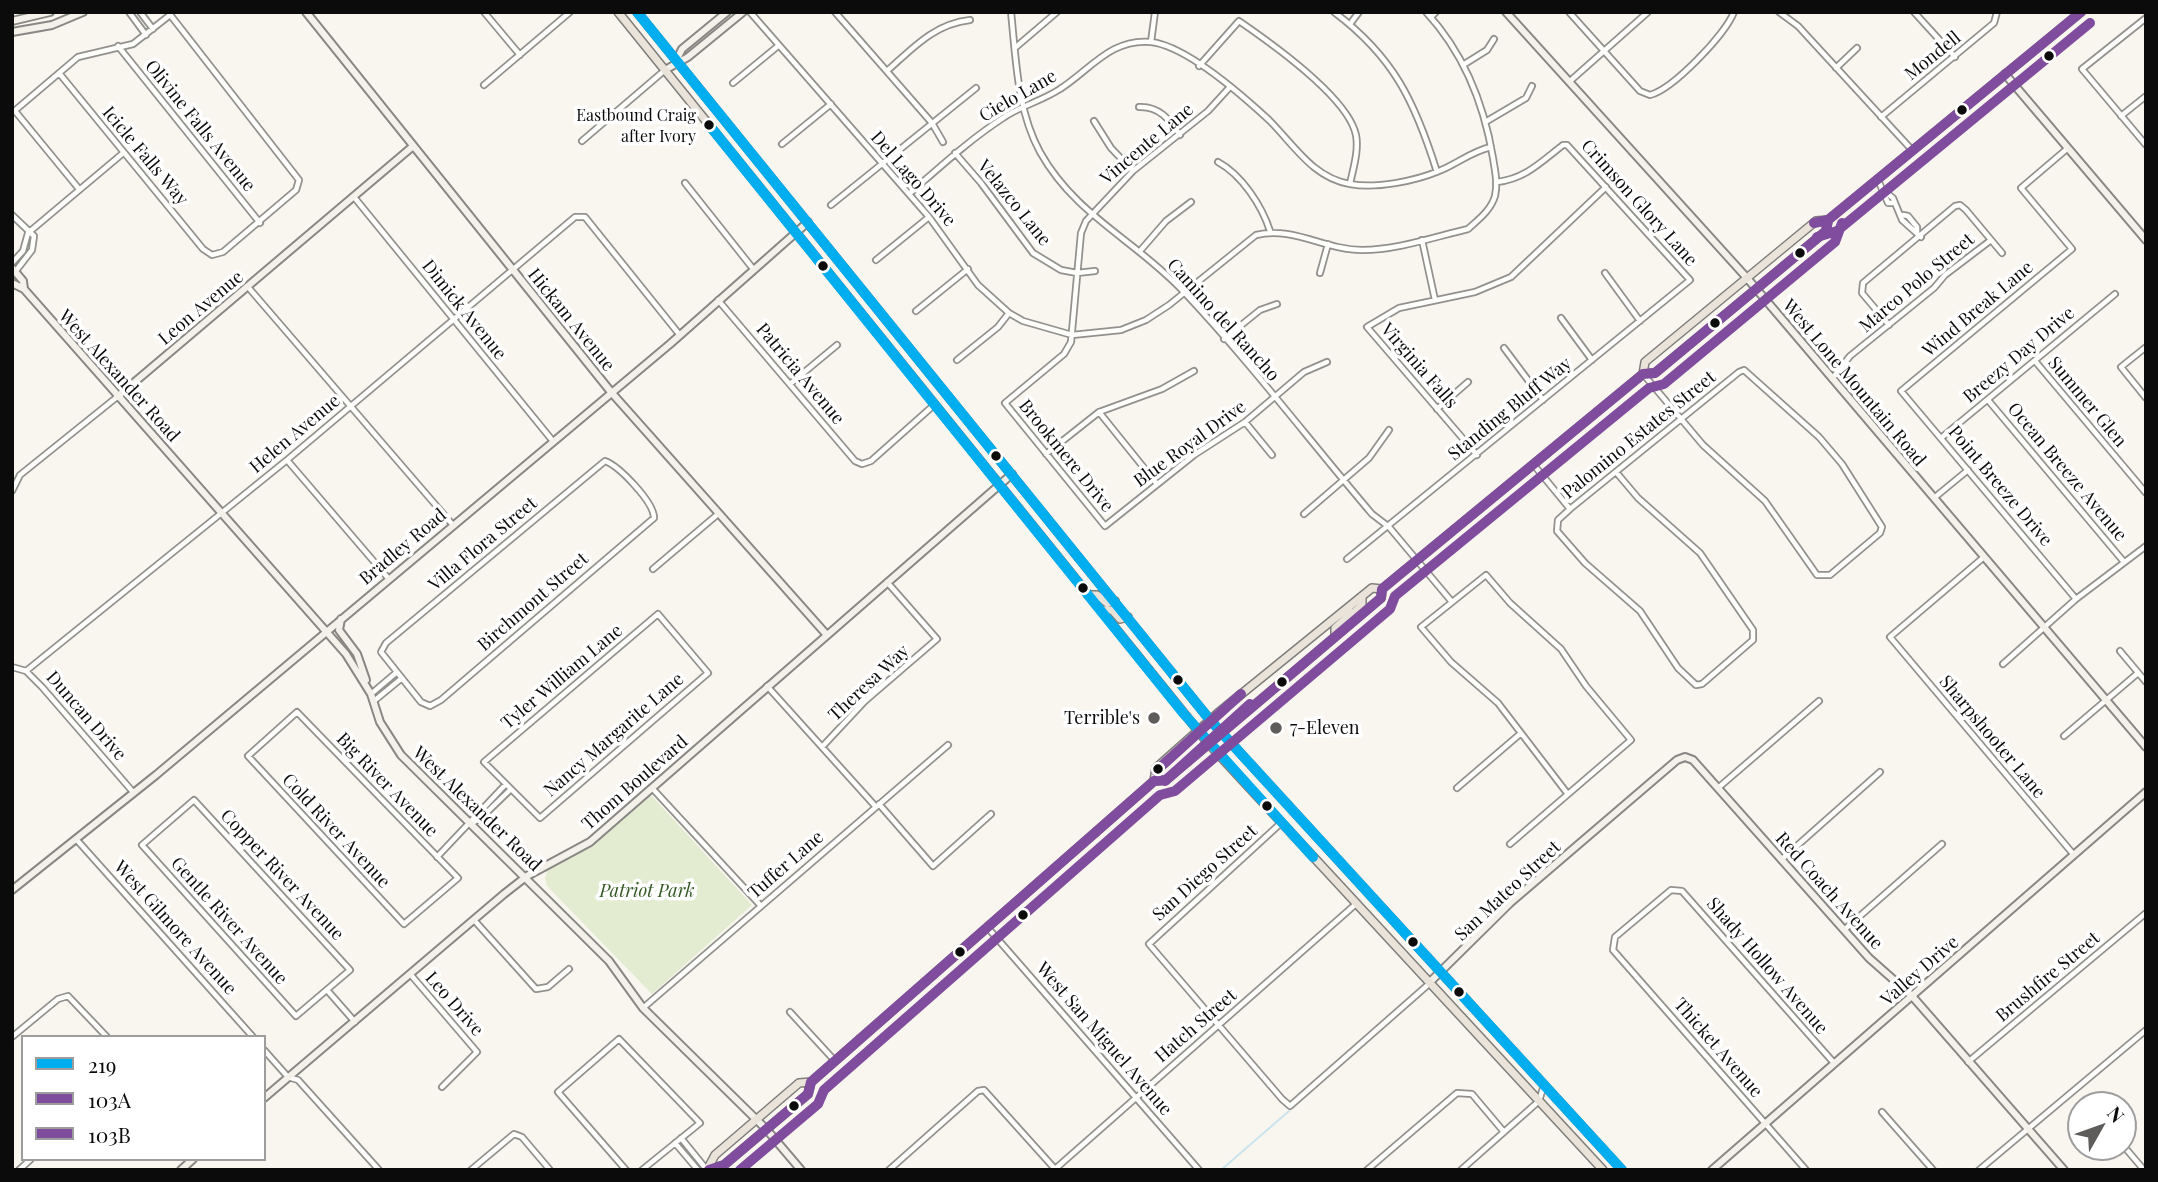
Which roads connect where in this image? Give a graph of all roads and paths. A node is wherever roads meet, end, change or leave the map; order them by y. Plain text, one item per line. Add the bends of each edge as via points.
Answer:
1 (50, 12) edge
2 (83, 12) edge
3 (129, 12) edge
4 (140, 12) edge
5 (306, 12) edge
6 (484, 12) edge
7 (570, 12) edge
8 (618, 12) edge
9 (637, 12) edge
10 (727, 12) edge
11 (743, 12) edge
12 (750, 12) edge
13 (835, 12) edge
14 (1012, 12) edge
15 (1057, 12) edge
16 (1155, 12) edge
17 (1334, 12) edge
18 (1359, 12) edge
19 (1426, 12) edge
20 (1436, 12) edge
21 (1506, 12) edge
22 (1569, 12) edge
23 (1648, 12) edge
24 (1734, 12) edge
25 (1779, 12) edge
26 (1914, 12) edge
27 (2081, 12) edge
28 (1998, 13) edge
29 (169, 14) edge
30 (1431, 17) junction
31 (2146, 18) edge
32 (970, 20) dead end
33 (12, 21) edge
34 (1350, 24) junction
35 (153, 29) junction
36 (12, 32) edge
37 (146, 35) junction
38 (1494, 39) dead end
39 (1151, 42) junction
40 (118, 46) junction
41 (778, 46) junction
42 (1015, 48) junction
43 (1857, 48) dead end
44 (1604, 52) junction
45 (520, 55) junction
46 (1955, 57) junction
47 (676, 61) junction
48 (1463, 65) junction
49 (1199, 66) junction
50 (1836, 68) junction
51 (665, 70) junction
52 (887, 71) junction
53 (59, 74) junction
54 (2006, 74) junction
55 (1569, 82) junction
56 (733, 83) dead end
57 (484, 85) dead end
58 (1532, 86) dead end
59 (976, 88) dead end
60 (1229, 88) junction
61 (2146, 96) edge
62 (831, 104) junction
63 (1139, 107) dead end
64 (1023, 108) junction
65 (14, 112) edge
66 (2121, 116) junction
67 (1881, 117) junction
68 (1094, 121) dead end
69 (1486, 121) junction
70 (932, 123) junction
71 (1180, 135) junction
72 (582, 141) dead end
73 (943, 142) dead end
74 (782, 144) dead end
75 (2146, 145) edge
76 (412, 147) junction
77 (1491, 147) junction
78 (2068, 148) junction
79 (1913, 151) junction
80 (955, 153) junction
81 (122, 154) junction
82 (1218, 162) dead end
83 (881, 163) junction
84 (1133, 171) junction
85 (1437, 172) junction
86 (1878, 180) junction
87 (1497, 182) junction
88 (685, 183) dead end
89 (1350, 184) junction
90 (1606, 187) junction
91 (79, 189) junction
92 (908, 195) junction
93 (354, 197) junction
94 (1191, 202) dead end
95 (831, 205) dead end
96 (12, 215) edge
97 (1090, 215) junction
98 (929, 217) junction
99 (1828, 220) junction
100 (808, 222) junction
101 (260, 223) junction
102 (1270, 231) junction
103 (30, 232) junction
104 (795, 233) junction
105 (1919, 234) junction
106 (1423, 240) junction
107 (1991, 240) junction
108 (2146, 240) edge
109 (1328, 244) junction
110 (1140, 251) junction
111 (2002, 253) dead end
112 (876, 260) dead end
113 (12, 263) edge
114 (512, 269) junction
115 (968, 269) junction
116 (14, 270) edge
117 (754, 270) junction
118 (1095, 271) dead end
119 (1077, 273) junction
120 (1320, 273) dead end
121 (1605, 273) dead end
122 (1747, 278) junction
123 (1690, 280) joint
124 (12, 282) edge
125 (248, 287) junction
126 (24, 289) junction
127 (1756, 289) junction
128 (1184, 292) junction
129 (2115, 294) dead end
130 (718, 300) junction
131 (1435, 300) junction
132 (1277, 304) dead end
133 (916, 311) dead end
134 (1009, 313) junction
135 (453, 318) junction
136 (1561, 318) dead end
137 (1640, 321) junction
138 (1889, 325) junction
139 (679, 334) junction
140 (1072, 335) junction
141 (1224, 339) junction
142 (836, 345) dead end
143 (2146, 347) edge
144 (1504, 348) dead end
145 (957, 360) dead end
146 (1592, 360) junction
147 (2035, 361) junction
148 (1327, 362) dead end
149 (1194, 371) dead end
150 (1643, 374) junction
151 (1832, 379) junction
152 (1468, 382) dead end
153 (790, 384) junction
154 (1901, 391) joint
155 (611, 392) junction
156 (117, 397) junction
157 (1274, 398) junction
158 (2146, 398) edge
159 (1544, 400) junction
160 (1988, 400) junction
161 (1005, 403) joint
162 (934, 405) junction
163 (351, 406) junction
164 (1437, 409) junction
165 (1099, 412) junction
166 (1680, 419) junction
167 (1244, 422) junction
168 (1389, 430) dead end
169 (1941, 438) junction
170 (552, 440) junction
171 (1046, 454) junction
172 (1272, 455) dead end
173 (1477, 455) junction
174 (287, 460) junction
175 (1533, 464) junction
176 (1968, 470) junction
177 (1616, 472) junction
178 (1012, 474) junction
179 (1343, 480) junction
180 (1157, 484) junction
181 (999, 485) junction
182 (12, 491) edge
183 (2146, 493) edge
184 (1934, 498) junction
185 (1570, 509) junction
186 (222, 512) junction
187 (718, 514) junction
188 (1304, 514) dead end
189 (654, 517) joint
190 (452, 524) junction
191 (1105, 526) joint
192 (1389, 527) junction
193 (2146, 546) edge
194 (1984, 557) junction
195 (1347, 559) dead end
196 (1417, 561) junction
197 (2124, 562) junction
198 (653, 569) dead end
199 (388, 578) junction
200 (887, 582) junction
201 (1382, 589) junction
202 (1088, 595) junction
203 (1362, 596) junction
204 (2076, 599) junction
205 (1115, 601) junction
206 (1452, 602) junction
207 (1350, 606) junction
208 (1101, 610) junction
209 (658, 614) joint
210 (1128, 617) junction
211 (341, 618) junction
212 (1349, 625) junction
213 (2045, 628) junction
214 (326, 631) junction
215 (826, 634) junction
216 (1335, 636) junction
217 (2120, 651) dead end
218 (2003, 664) dead end
219 (12, 667) edge
220 (26, 671) junction
221 (397, 672) junction
222 (2138, 673) junction
223 (402, 678) junction
224 (2146, 682) edge
225 (367, 686) junction
226 (767, 686) junction
227 (372, 697) junction
228 (2106, 700) junction
229 (1819, 701) dead end
230 (297, 712) joint
231 (1210, 720) junction
232 (1198, 730) junction
233 (1221, 732) junction
234 (1520, 734) junction
235 (2064, 736) dead end
236 (1208, 743) junction
237 (948, 744) dead end
238 (822, 747) junction
239 (2146, 747) edge
240 (1685, 757) joint
241 (1880, 772) dead end
242 (1154, 781) junction
243 (506, 784) junction
244 (650, 787) junction
245 (1457, 788) dead end
246 (511, 789) junction
247 (1718, 789) junction
248 (133, 792) junction
249 (2146, 792) edge
250 (1567, 793) junction
251 (194, 800) joint
252 (878, 805) junction
253 (990, 814) dead end
254 (471, 823) junction
255 (1281, 823) junction
256 (76, 838) junction
257 (1510, 844) dead end
258 (1323, 845) junction
259 (1942, 845) dead end
260 (1312, 855) junction
261 (2074, 855) junction
262 (438, 857) junction
263 (1781, 859) junction
264 (527, 876) junction
265 (457, 878) joint
266 (1677, 889) joint
267 (12, 890) edge
268 (1357, 903) junction
269 (761, 906) junction
270 (2146, 913) edge
271 (474, 920) junction
272 (987, 927) junction
273 (1843, 930) junction
274 (569, 969) dead end
275 (1441, 972) junction
276 (411, 975) junction
277 (1430, 982) junction
278 (327, 990) junction
279 (1912, 996) junction
280 (643, 1008) junction
281 (790, 1012) dead end
282 (355, 1022) junction
283 (1217, 1026) junction
284 (2146, 1030) edge
285 (105, 1035) edge
286 (251, 1035) edge
287 (12, 1037) edge
288 (266, 1052) edge
289 (835, 1061) junction
290 (1968, 1062) junction
291 (1834, 1063) junction
292 (288, 1077) junction
293 (811, 1082) junction
294 (1544, 1085) junction
295 (442, 1087) dead end
296 (266, 1096) edge
297 (1136, 1097) junction
298 (1539, 1101) junction
299 (1882, 1112) dead end
300 (757, 1120) junction
301 (1765, 1123) junction
302 (2028, 1129) junction
303 (767, 1130) junction
304 (1504, 1132) junction
305 (681, 1138) junction
306 (675, 1143) junction
307 (1055, 1169) edge
308 (380, 1170) edge
309 (471, 1170) edge
310 (550, 1170) edge
311 (626, 1170) edge
312 (642, 1170) edge
313 (698, 1170) edge
314 (707, 1170) edge
315 (801, 1170) edge
316 (889, 1170) edge
317 (1199, 1170) edge
318 (1367, 1170) edge
319 (1461, 1170) edge
320 (1603, 1170) edge
321 (1622, 1170) edge
322 (1712, 1170) edge
323 (1805, 1170) edge
324 (1933, 1170) edge
325 (1979, 1170) edge
326 (2064, 1170) edge

1 - 33 street
2 - 36 street via 52,25
3 - 37 street
4 - 35 street
5 - 76 street, Hickam Avenue
6 - 45 street
7 - 45 street
8 - 51 main road
9 - 47 main road
10 - 47 street via 682,49
11 - 47 street via 688,57
12 - 41 street, Del Lago Drive
13 - 52 street
14 - 42 street, Camino del Rancho
15 - 42 street
16 - 39 street
17 - 34 street
18 - 34 street
19 - 30 street
20 - 30 street
21 - 55 street, West Lone Mountain Road
22 - 44 street
23 - 44 street
24 - 44 street via 1713,46 1650,95 1640,91
25 - 50 street
26 - 46 street
27 - 54 main road
28 - 46 street, Mondell via 1994,23
29 - 35 street
29 - 101 street via 299,180 296,190
30 - 48 street
31 - 66 street via 2082,69
32 - 52 street via 946,24 930,33
34 - 85 street via 1398,77 1420,120
35 - 37 street
37 - 40 street
38 - 48 street via 1488,50
39 - 49 street
39 - 64 street, Cielo Lane via 1105,52 1060,89
40 - 53 street via 79,57
40 - 101 street, Olivine Falls Avenue
41 - 56 street
41 - 62 street, Del Lago Drive
42 - 64 street, Camino del Rancho
43 - 50 street
44 - 55 street
45 - 57 street
46 - 67 street, Mondell
47 - 51 street
47 - 100 main road
48 - 69 street
49 - 60 street
49 - 89 street via 1239,21 1296,63 1345,113 1357,142
50 - 67 street
51 - 72 street
51 - 104 main road
52 - 70 street
53 - 65 street
53 - 81 street, Icicle Falls Way
54 - 78 street
54 - 79 main road
55 - 122 street, West Lone Mountain Road
58 - 69 street via 1526,98
59 - 70 street
60 - 71 street, Vincente Lane
60 - 89 street via 1270,121 1312,166
61 - 66 street
62 - 74 street
62 - 83 street, Del Lago Drive
63 - 71 street via 1152,107
64 - 80 street, Cielo Lane
64 - 97 street, Camino del Rancho via 1032,136 1052,171
65 - 91 street
66 - 75 street
67 - 79 street
68 - 84 street
69 - 77 street
70 - 73 street
70 - 83 street
71 - 84 street, Vincente Lane
76 - 93 street, Leon Avenue
76 - 114 street, Hickam Avenue
77 - 85 street
77 - 87 street
78 - 108 street
78 - 154 street, Wind Break Lane via 2021,188 2072,249
79 - 86 main road
80 - 92 street, Cielo Lane
80 - 119 street, Velazco Lane via 1033,253 1046,264
81 - 91 street
81 - 101 street, Icicle Falls Way via 212,255 223,252
82 - 102 street via 1234,173 1253,198
83 - 92 street, Del Lago Drive
83 - 95 street
84 - 97 street, Vincente Lane
85 - 89 street via 1381,184
86 - 99 main road
86 - 105 street via 1888,203 1893,202 1908,216
87 - 90 street, Crimson Glory Lane via 1523,176 1567,145
87 - 106 street via 1491,206 1468,229
88 - 117 street
90 - 123 street, Crimson Glory Lane
90 - 131 street via 1511,277 1475,292
91 - 103 street
92 - 98 street, Del Lago Drive
93 - 125 street, Leon Avenue
93 - 135 street, Dimick Avenue
94 - 110 street via 1166,221
96 - 103 street
97 - 110 street, Camino del Rancho
97 - 119 street, Vincente Lane via 1081,233
98 - 112 street
98 - 115 street, Del Lago Drive
99 - 122 main road via 1816,221
99 - 127 main road via 1826,231
100 - 104 street, Bradley Road
100 - 178 main road
102 - 109 street
102 - 128 street, Del Lago Drive via 1250,238
103 - 113 street
103 - 116 street via 34,236 32,250
104 - 117 street, Bradley Road
104 - 162 main road
105 - 107 street via 1960,205
105 - 138 street via 1860,288
106 - 109 street via 1360,250
106 - 131 street
107 - 111 street
107 - 138 street, Marco Polo Street
109 - 120 street
110 - 128 street, Camino del Rancho
114 - 135 street, Helen Avenue
114 - 139 street, Helen Avenue via 580,215
114 - 155 street, Hickam Avenue
115 - 133 street
115 - 134 street, Del Lago Drive
116 - 126 street, West Alexander Road
117 - 130 street, Bradley Road
118 - 119 street, Velazco Lane
119 - 140 street, Vincente Lane
121 - 137 street
122 - 127 street, West Lone Mountain Road
122 - 150 main road via 1645,362
123 - 137 street, Standing Bluff Way
124 - 126 street, West Alexander Road
125 - 156 street, Leon Avenue
125 - 163 street
126 - 156 street, West Alexander Road
127 - 150 main road via 1655,373
127 - 151 street, West Lone Mountain Road
128 - 140 street, Del Lago Drive via 1146,320 1121,330
128 - 141 street, Camino del Rancho
129 - 147 street, Breezy Day Drive
130 - 139 street, Bradley Road
130 - 153 street, Patricia Avenue
131 - 164 street, Virginia Falls via 1399,308 1367,327
132 - 141 street via 1260,310
134 - 140 street, Del Lago Drive via 1038,328
134 - 145 street
135 - 163 street, Helen Avenue
135 - 170 street, Dimick Avenue
136 - 146 street
137 - 146 street, Standing Bluff Way
138 - 151 street, Marco Polo Street via 1850,356
139 - 155 street, Bradley Road
140 - 161 street, Vincente Lane via 1064,354
141 - 157 street, Camino del Rancho
142 - 153 street
143 - 158 street via 2121,368
144 - 159 street
146 - 159 street, Standing Bluff Way
147 - 160 street, Breezy Day Drive
147 - 183 street, Summer Glen
148 - 157 street, Blue Royal Drive via 1304,372
149 - 165 street via 1162,389
150 - 166 street
150 - 175 main road
151 - 184 street, West Lone Mountain Road
152 - 164 street
153 - 162 street, Patricia Avenue via 862,464
154 - 169 street, Point Breeze Drive
155 - 170 street, Bradley Road
155 - 187 street, Hickam Avenue
156 - 182 street, Leon Avenue via 20,475
156 - 186 street, West Alexander Road
157 - 167 street, Blue Royal Drive
157 - 179 street, Camino del Rancho
159 - 173 street, Standing Bluff Way
160 - 169 street, Breezy Day Drive
160 - 197 street, Ocean Breeze Avenue
161 - 171 street, Brookmere Drive
162 - 181 main road
163 - 174 street, Helen Avenue
163 - 190 street
164 - 173 street, Virginia Falls
165 - 171 street
165 - 180 street
166 - 166 street, Palomino Estates Street via 1754,488 1804,559 1823,577 1880,533 1882,527 1842,464 1819,437 1744,370
166 - 177 street, Palomino Estates Street
167 - 172 street
167 - 180 street, Blue Royal Drive
168 - 179 street via 1369,458
169 - 176 street, Point Breeze Drive
170 - 190 street, Bradley Road
171 - 191 street, Brookmere Drive
173 - 192 street, Standing Bluff Way
174 - 186 street, Helen Avenue
174 - 199 street
175 - 185 street
175 - 196 main road
176 - 184 street
176 - 204 street, Point Breeze Drive
177 - 185 street, Palomino Estates Street
177 - 185 street, Palomino Estates Street via 1700,553 1755,635 1702,684 1696,685 1678,668 1640,611 1585,563 1557,531 1556,525
178 - 181 street, Thom Boulevard
178 - 205 main road
179 - 188 street
179 - 192 street, Camino del Rancho
180 - 191 street, Blue Royal Drive
181 - 200 street, Thom Boulevard
181 - 202 main road
184 - 194 street, West Lone Mountain Road
186 - 214 street, West Alexander Road
186 - 220 street, Helen Avenue
187 - 198 street
187 - 215 street, Hickam Avenue
189 - 221 street, Villa Flora Street via 652,507 615,464 605,461 386,643 381,652
189 - 223 street, Birchmont Street via 441,700 430,706 421,702
190 - 199 street, Bradley Road
192 - 195 street, Standing Bluff Way
192 - 196 street, Camino del Rancho
193 - 197 street
194 - 213 street, West Lone Mountain Road
194 - 261 street, Sharpshooter Lane via 1889,637
196 - 201 main road
196 - 206 street, Camino del Rancho
197 - 204 street
199 - 211 street, Bradley Road
200 - 215 street, Thom Boulevard
200 - 238 street, Theresa Way via 937,639 865,701
201 - 203 main road
201 - 212 main road via 1381,598
202 - 205 main road via 1107,603
202 - 208 main road
203 - 207 main road
203 - 212 main road via 1362,605
204 - 213 street
205 - 210 main road
206 - 234 street via 1421,627 1451,662 1498,704
206 - 250 street via 1486,575 1561,649 1631,740
207 - 216 main road via 1335,628
207 - 231 main road
208 - 210 main road via 1112,610 1120,619
208 - 232 main road
209 - 243 street, Tyler William Lane via 484,762
209 - 246 street, Nancy Margarite Lane via 708,673 540,818
210 - 231 main road
211 - 214 street, Bradley Road
211 - 225 street via 339,630 357,654
212 - 216 main road
213 - 218 street
213 - 228 street, West Lone Mountain Road
214 - 225 street, West Alexander Road
214 - 248 street, Bradley Road
215 - 226 street, Thom Boulevard
216 - 233 main road
217 - 222 street
219 - 220 street, Duncan Drive
220 - 248 street, Duncan Drive
221 - 223 street
221 - 227 street
222 - 224 street
222 - 228 street
223 - 227 street
225 - 227 street, West Alexander Road
226 - 238 street
226 - 244 street, Thom Boulevard
227 - 254 street, West Alexander Road via 380,722 401,755
228 - 235 street
228 - 239 street, West Lone Mountain Road
229 - 247 street
230 - 262 street, Big River Avenue
230 - 265 street, Cold River Avenue via 248,756 404,924
231 - 232 main road
231 - 233 main road
232 - 236 main road
232 - 242 main road via 1156,768
233 - 236 main road
233 - 258 main road
234 - 245 street
234 - 250 street
236 - 242 main road via 1166,780
236 - 255 main road
237 - 252 street, Tuffer Lane
238 - 252 street
240 - 247 street, Red Coach Avenue
240 - 275 street, San Mateo Street via 1510,903
241 - 263 street
242 - 272 main road
243 - 246 street
243 - 254 street
244 - 264 street, Thom Boulevard via 590,842
244 - 269 street
246 - 254 street
247 - 263 street, Red Coach Avenue
248 - 256 street, Bradley Road
249 - 261 street, Valley Drive
250 - 257 street
251 - 278 street, Copper River Avenue via 350,970
251 - 278 street, Gentle River Avenue via 142,845 296,1016
252 - 253 street via 933,866
252 - 269 street, Tuffer Lane
254 - 262 street
254 - 264 street, West Alexander Road
255 - 260 main road
255 - 283 street, San Diego Street via 1149,944
256 - 267 street, Bradley Road
256 - 286 street, West Gilmore Avenue
258 - 260 main road
258 - 275 main road
259 - 273 street
260 - 268 main road
261 - 279 street, Valley Drive
262 - 265 street, Big River Avenue
263 - 273 street, Red Coach Avenue
264 - 271 street, Thom Boulevard
264 - 280 street, West Alexander Road via 609,961
266 - 291 street, Shady Hollow Avenue
266 - 301 street, Thicket Avenue via 1615,937 1613,950
268 - 277 main road
268 - 283 street, Hatch Street
269 - 280 street, Tuffer Lane
270 - 290 street, Brushfire Street
271 - 274 street via 536,989
271 - 276 street, Thom Boulevard
272 - 289 main road
272 - 297 street, West San Miguel Avenue
273 - 279 street, Red Coach Avenue
275 - 277 street, San Mateo Street
275 - 294 main road
276 - 282 street, Thom Boulevard
276 - 295 street, Leo Drive via 477,1052
277 - 283 street, San Mateo Street via 1290,1107
277 - 298 main road
278 - 282 street
279 - 290 street, Red Coach Avenue
279 - 291 street, Valley Drive
280 - 300 street, West Alexander Road
281 - 289 street
282 - 292 street, Thom Boulevard
283 - 297 street, Hatch Street
284 - 302 street
285 - 287 street via 68,996
288 - 292 street
289 - 293 main road
290 - 302 street, Red Coach Avenue
291 - 301 street, Valley Drive
292 - 296 street, Thom Boulevard
292 - 308 street via 298,1080
293 - 300 main road via 799,1083
293 - 303 main road via 808,1094
294 - 298 street
294 - 321 main road
297 - 307 street, Hatch Street
297 - 317 street, West San Miguel Avenue
298 - 304 street
298 - 320 main road
299 - 324 street
300 - 303 street, West Alexander Road
300 - 314 main road via 715,1154
301 - 322 street, Valley Drive
301 - 323 street, Thicket Avenue
302 - 325 street
302 - 326 street, Red Coach Avenue
303 - 314 main road via 724,1165
303 - 315 street, West Alexander Road
304 - 318 street via 1472,1094 1457,1093
304 - 319 street
305 - 306 street
305 - 311 street via 700,1123 619,1039 558,1092
305 - 314 street
306 - 312 street
306 - 313 street
307 - 316 street via 984,1090
309 - 310 street via 508,1136 517,1134

